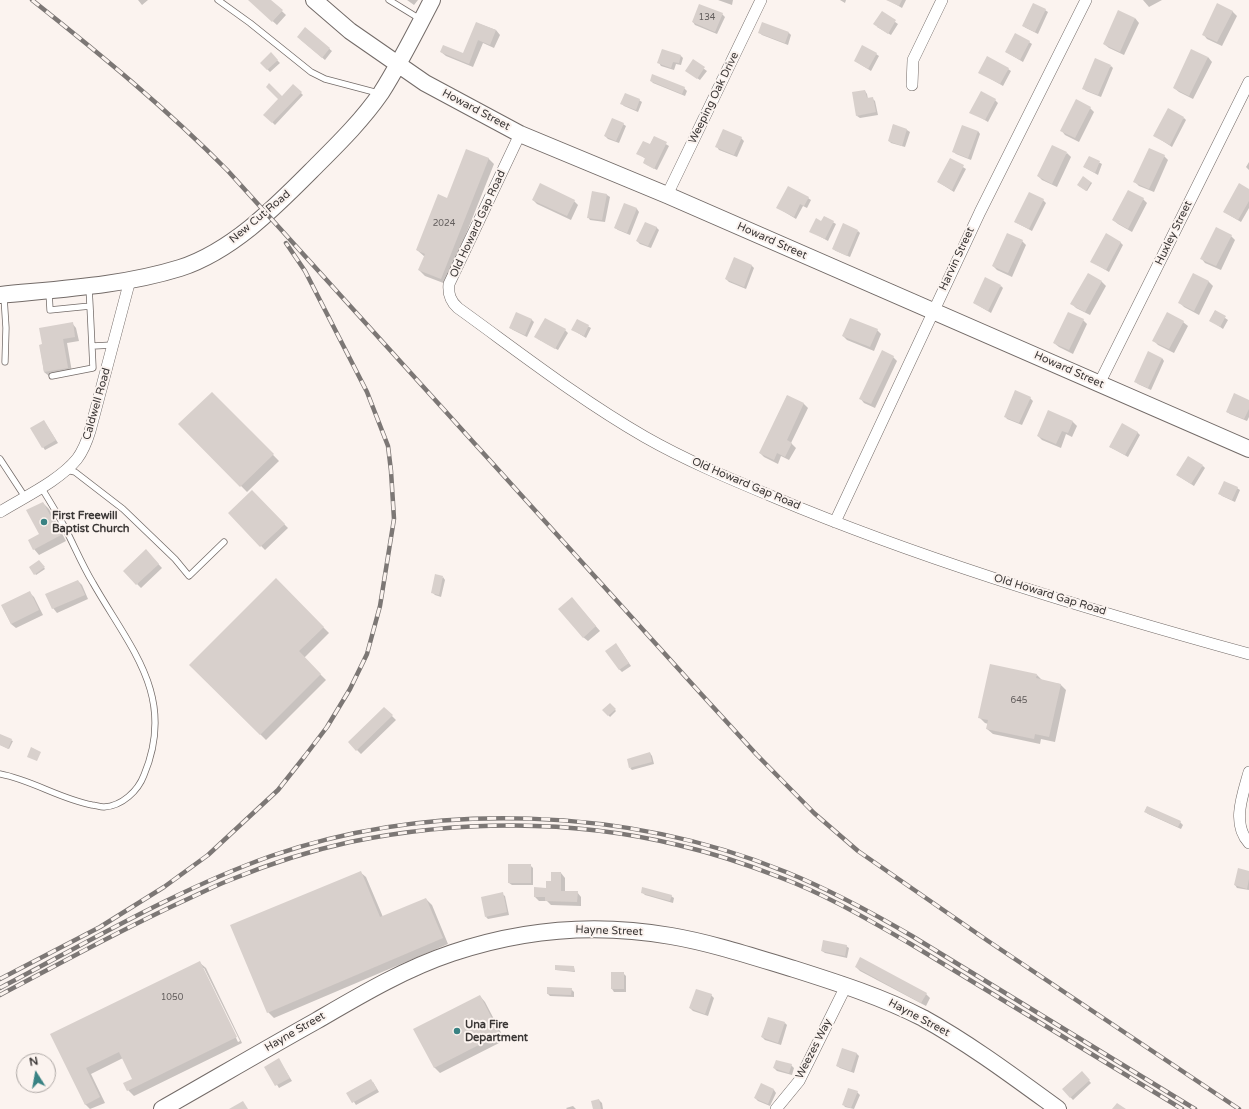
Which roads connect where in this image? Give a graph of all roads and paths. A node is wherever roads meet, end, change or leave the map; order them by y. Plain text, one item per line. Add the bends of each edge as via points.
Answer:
1 (218, 0) edge
2 (389, 0) edge
3 (432, 0) edge
4 (761, 0) edge
5 (942, 0) edge
6 (1086, 0) edge
7 (321, 4) edge
8 (422, 20) junction
9 (398, 65) junction
10 (1249, 82) edge
11 (912, 85) dead end
12 (380, 93) junction
13 (520, 134) junction
14 (667, 195) junction
15 (130, 280) junction
16 (89, 286) junction
17 (48, 290) junction
18 (2, 295) edge
19 (90, 306) junction
20 (932, 311) junction
21 (3, 328) edge
22 (113, 345) junction
23 (93, 346) junction
24 (5, 362) dead end
25 (52, 376) dead end
26 (1099, 384) junction
27 (1249, 449) edge
28 (0, 460) edge
29 (67, 470) junction
30 (41, 487) junction
31 (25, 497) junction
32 (0, 512) edge
33 (835, 522) junction
34 (224, 542) dead end
35 (1249, 654) edge
36 (1249, 772) edge
37 (0, 774) edge
38 (1248, 842) edge
39 (846, 986) junction
40 (162, 1109) edge
41 (776, 1109) edge
42 (1058, 1109) edge

1 - 12 lane via 311,72 325,79
2 - 8 lane
3 - 8 street, New Cut Road
4 - 14 street, Weeping Oak Drive
5 - 11 street via 913,60
6 - 20 street, Harvin Street
7 - 9 street, Howard Street via 350,31
8 - 9 street, New Cut Road
9 - 12 street, New Cut Road
9 - 13 street, Howard Street via 425,83
10 - 26 street, Huxley Street
12 - 15 street, New Cut Road via 350,131 314,169 238,238 220,250 180,268
13 - 14 street, Howard Street
13 - 33 street, Old Howard Gap Road via 449,284 449,295 454,304 564,386 645,437 686,458
14 - 20 street, Howard Street
15 - 16 street, New Cut Road
15 - 22 street, Caldwell Road
16 - 17 street, New Cut Road
16 - 19 lane
17 - 18 street, New Cut Road
17 - 19 lane via 50,310
18 - 21 lane
19 - 23 lane
20 - 26 street, Howard Street
20 - 33 street, Harvin Street
21 - 24 lane
22 - 23 lane
22 - 29 street, Caldwell Road via 88,438 77,459
23 - 25 lane via 93,368
26 - 27 street, Howard Street
28 - 31 lane
29 - 30 street, Caldwell Road
29 - 34 lane via 75,472 123,509 189,576
30 - 31 street, Caldwell Road
30 - 37 lane via 65,527 85,569 135,652 149,683 156,723 148,766 140,785 128,798 116,804 104,807 78,802
31 - 32 street, Caldwell Road
33 - 35 street, Old Howard Gap Road via 984,575
36 - 38 street via 1240,810 1241,828
39 - 40 street, Hayne Street via 769,961 672,936 590,928 533,933 491,941 411,969
39 - 41 street, Weezes Way via 798,1080
39 - 42 street, Hayne Street via 894,1004 940,1028

